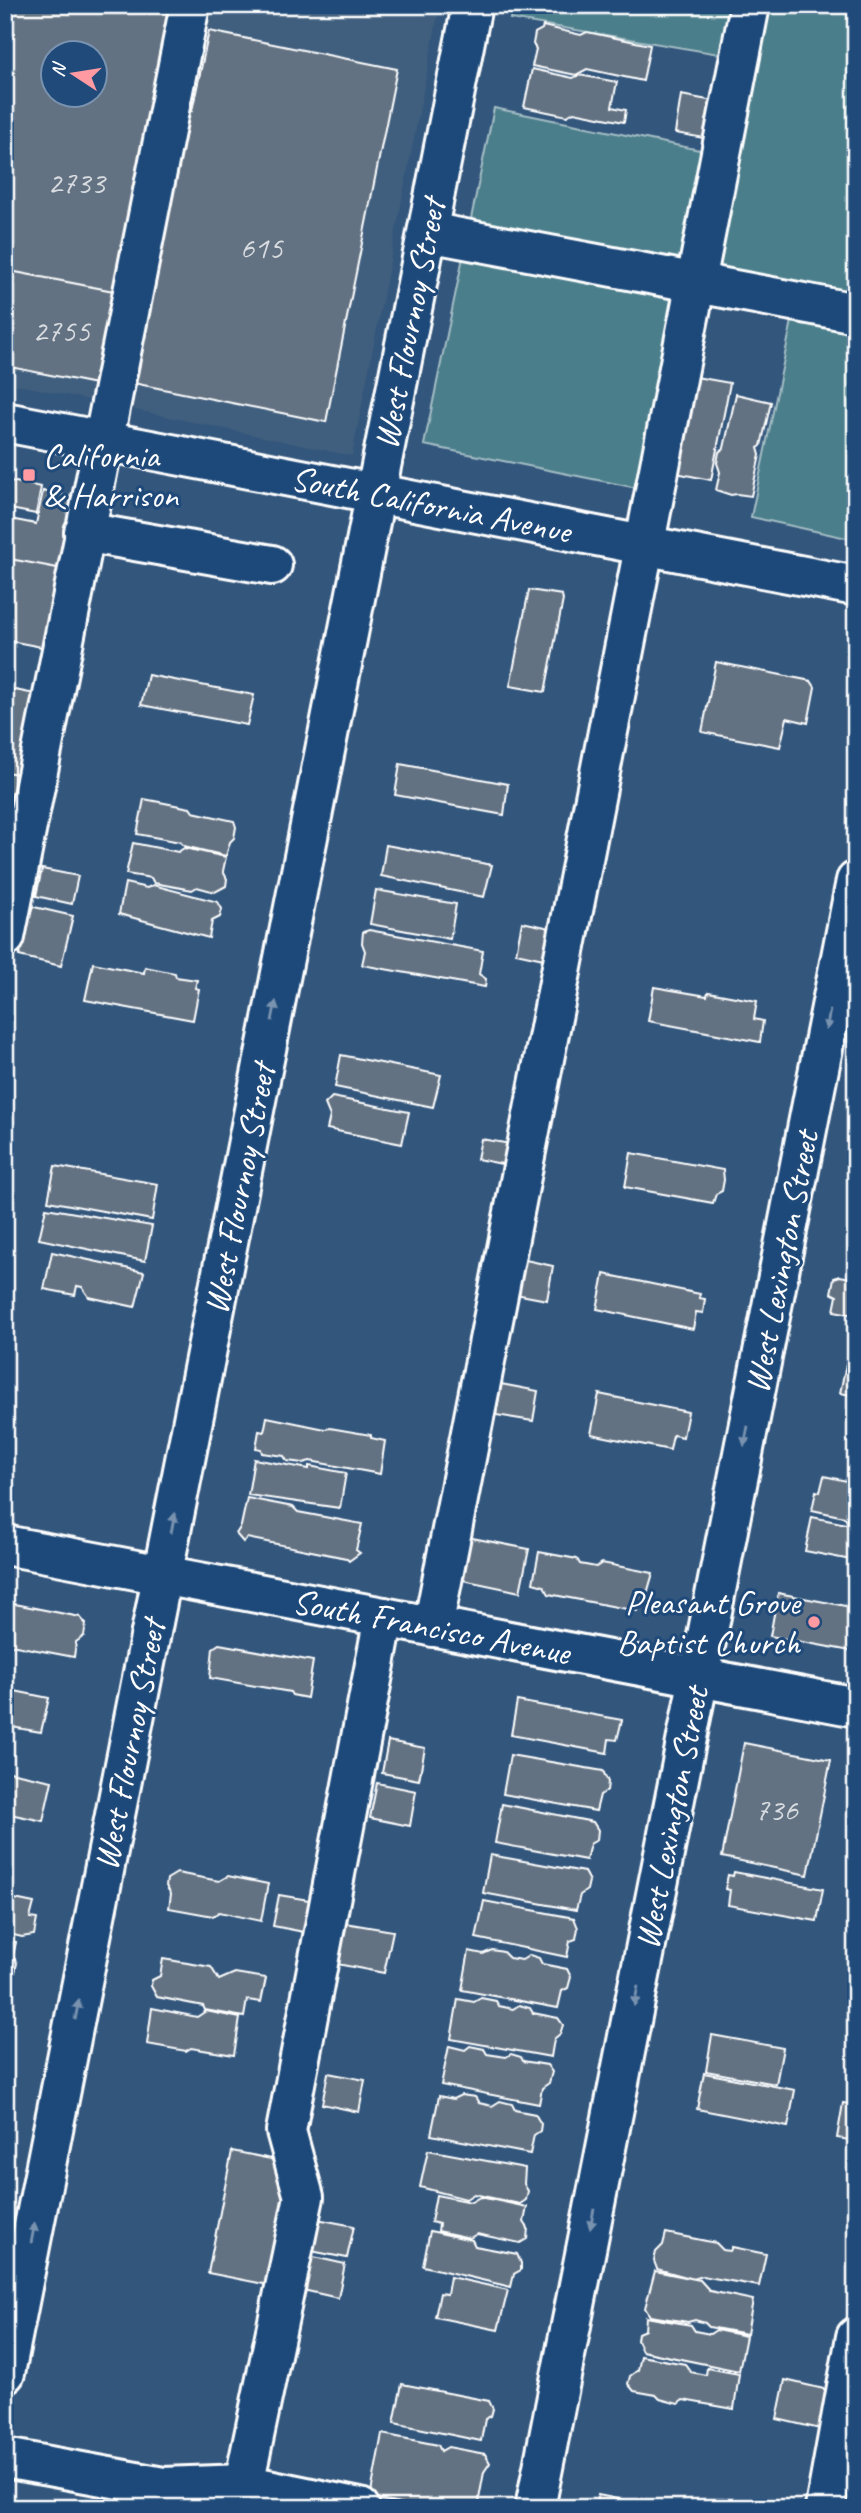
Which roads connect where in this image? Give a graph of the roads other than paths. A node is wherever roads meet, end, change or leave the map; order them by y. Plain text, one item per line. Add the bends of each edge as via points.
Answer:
1 (190, 5) edge
2 (472, 5) edge
3 (750, 5) edge
4 (428, 232) junction
5 (695, 283) junction
6 (856, 313) edge
7 (5, 422) edge
8 (103, 441) junction
9 (376, 494) junction
10 (84, 532) junction
11 (643, 545) junction
12 (272, 565) dead end
13 (856, 586) edge
14 (856, 881) edge
15 (5, 937) edge
16 (5, 1545) edge
17 (163, 1575) junction
18 (384, 1617) junction
19 (433, 1627) junction
20 (699, 1677) junction
21 (856, 1707) edge
22 (856, 2337) edge
23 (5, 2373) edge
24 (5, 2458) edge
25 (244, 2484) junction
26 (360, 2508) edge
27 (535, 2508) edge
28 (825, 2508) edge

1 - 8 street
2 - 4 street, West Flournoy Street
3 - 5 street
4 - 5 street
4 - 9 street, West Flournoy Street
5 - 6 street
5 - 11 street
7 - 8 street, South California Avenue
8 - 9 street, South California Avenue
8 - 10 street
9 - 11 street, South California Avenue
17 -> 9 street, West Flournoy Street
10 - 12 street
10 - 15 street
11 - 13 street, South California Avenue
11 - 19 street
14 -> 20 street, West Lexington Street
16 - 17 street, South Francisco Avenue
17 - 18 street, South Francisco Avenue
23 -> 17 street, West Flournoy Street
18 - 19 street, South Francisco Avenue
18 - 25 street via 286,2131 304,2197
19 - 20 street, South Francisco Avenue
20 - 21 street, South Francisco Avenue
20 -> 27 street, West Lexington Street
22 - 28 street
24 - 25 street via 163,2487
25 - 26 street

